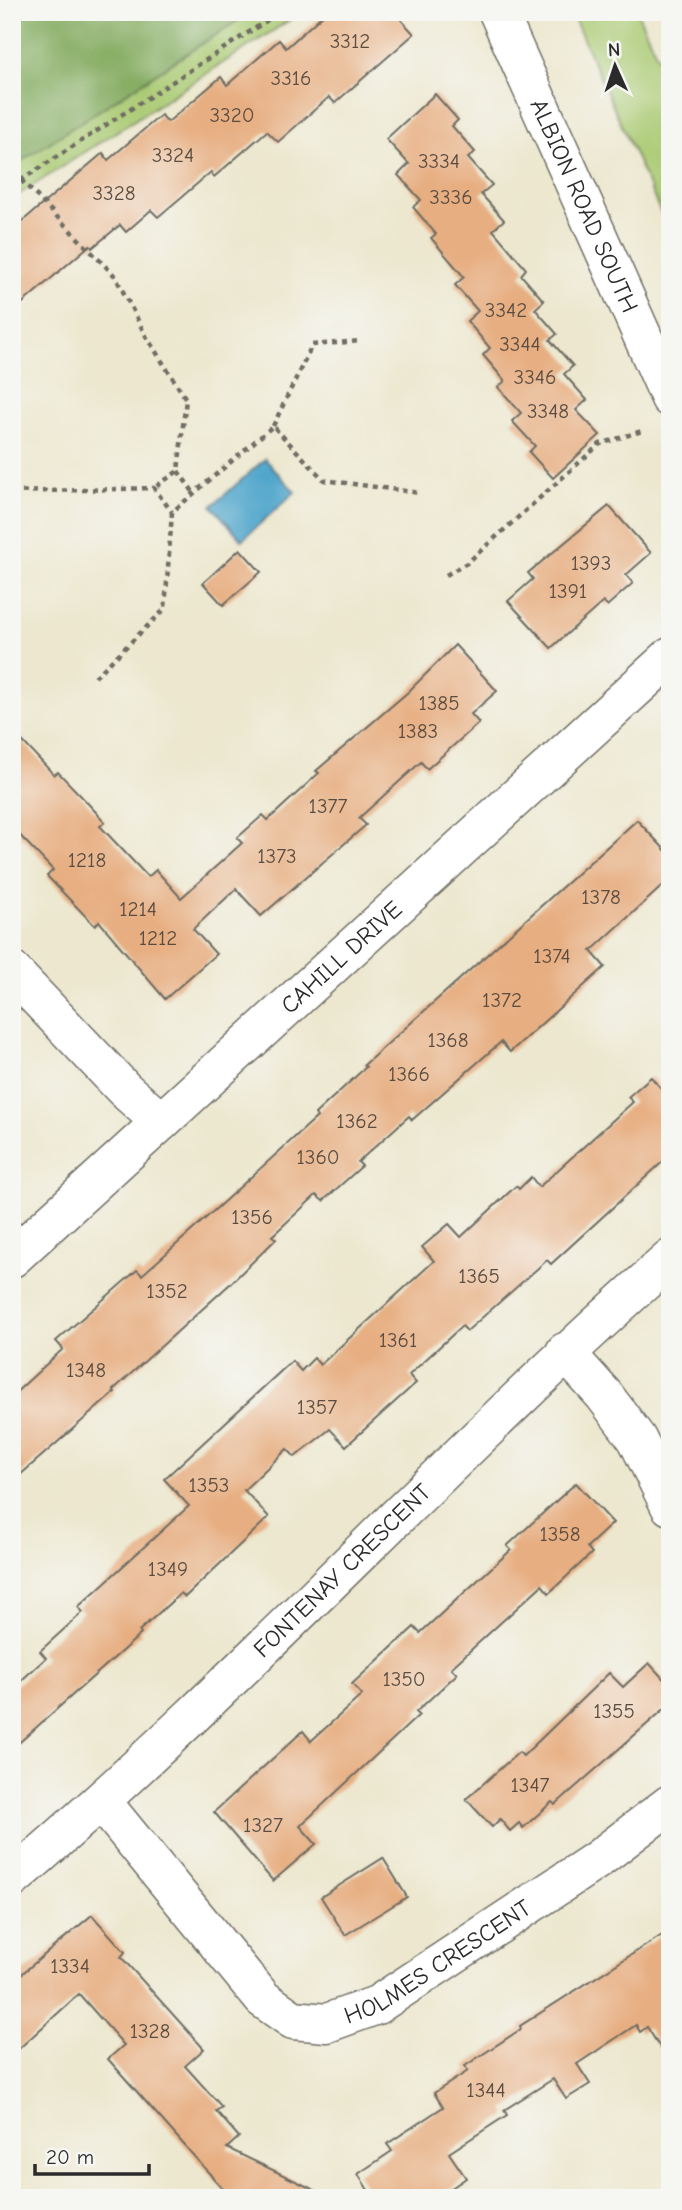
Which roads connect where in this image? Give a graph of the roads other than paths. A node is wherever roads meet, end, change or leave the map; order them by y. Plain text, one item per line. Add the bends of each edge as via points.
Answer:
1 (498, 12) edge
2 (670, 398) edge
3 (670, 657) edge
4 (12, 971) edge
5 (161, 1122) junction
6 (12, 1258) edge
7 (670, 1259) edge
8 (565, 1352) junction
9 (670, 1506) edge
10 (102, 1802) junction
11 (670, 1804) edge
12 (12, 1879) edge

1 - 2 street, ALBION ROAD SOUTH
3 - 5 street, CAHILL DRIVE
4 - 5 street
5 - 6 street, CAHILL DRIVE
7 - 8 street, FONTENAY CRESCENT
8 - 9 street via 637,1439
8 - 10 street, FONTENAY CRESCENT
10 - 11 street, HOLMES CRESCENT via 263,1999 293,2020 327,2023 377,2006 597,1860
10 - 12 street, FONTENAY CRESCENT

